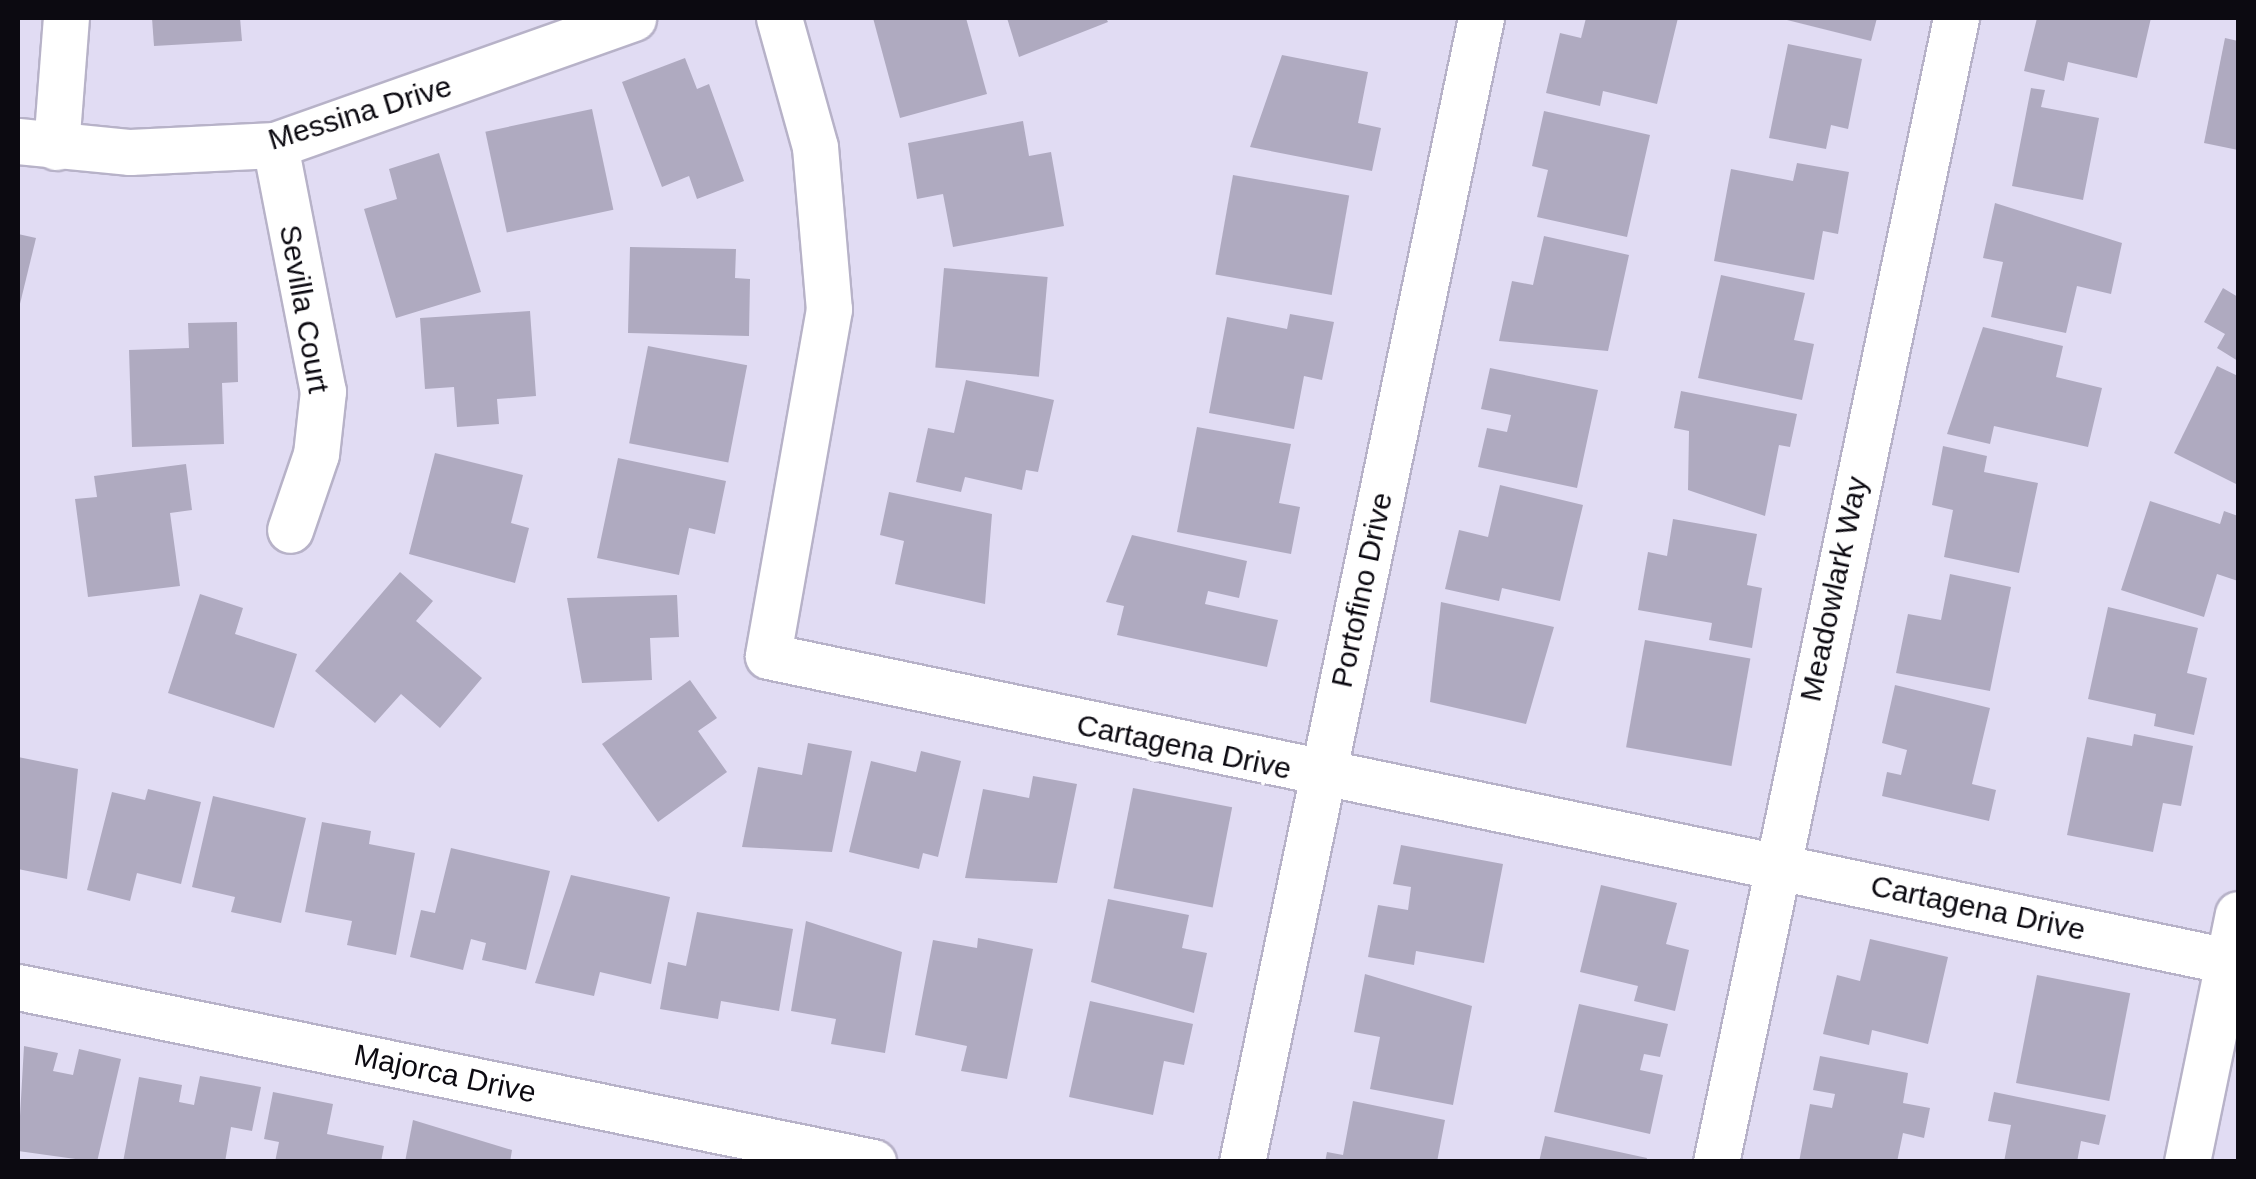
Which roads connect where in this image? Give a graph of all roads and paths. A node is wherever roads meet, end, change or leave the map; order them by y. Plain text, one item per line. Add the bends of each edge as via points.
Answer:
1 (66, 18) edge
2 (632, 18) edge
3 (779, 18) edge
4 (1482, 18) edge
5 (1956, 18) edge
6 (37, 144) edge
7 (275, 145) junction
8 (290, 530) dead end
9 (1323, 777) junction
10 (1775, 866) junction
11 (2238, 914) edge
12 (2233, 962) edge
13 (18, 986) edge
14 (873, 1162) edge
15 (1242, 1162) edge
16 (1716, 1162) edge
17 (2187, 1162) edge

1 - 6 street
2 - 7 street, Messina Drive
3 - 9 street, Cartagena Drive via 815,148 830,308 768,656
4 - 9 street, Portofino Drive
5 - 10 street, Meadowlark Way
6 - 7 street, Messina Drive
7 - 8 street, Sevilla Court via 323,390 316,454
9 - 10 street, Cartagena Drive
9 - 15 street, Portofino Drive
10 - 12 street, Cartagena Drive
10 - 16 street, Meadowlark Way
11 - 12 street
12 - 17 street
13 - 14 street, Majorca Drive

